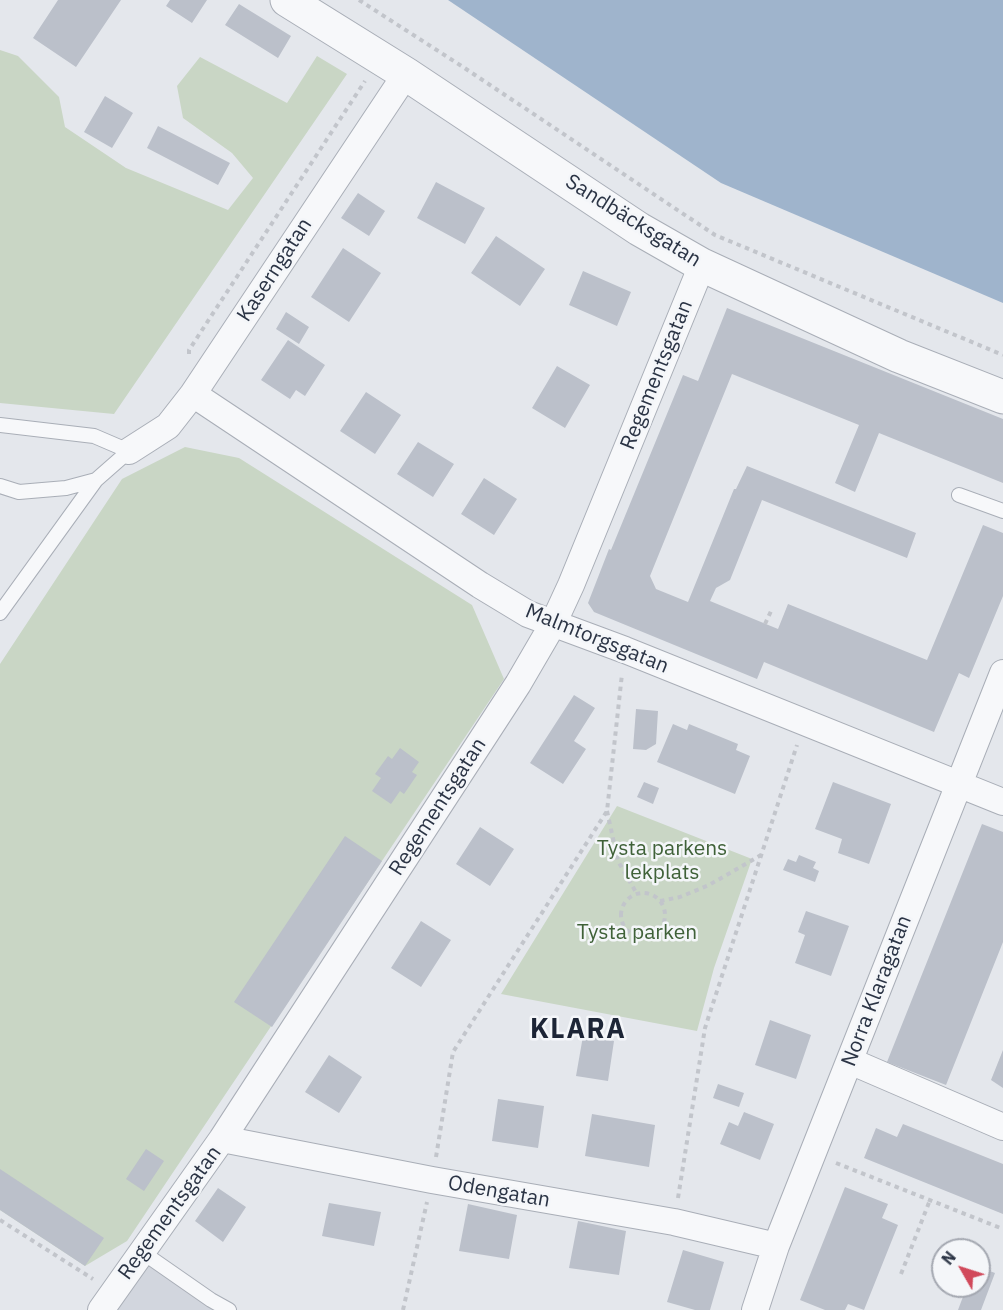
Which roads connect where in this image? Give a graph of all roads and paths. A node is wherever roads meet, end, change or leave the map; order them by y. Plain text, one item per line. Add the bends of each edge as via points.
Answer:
1 (287, 0) edge
2 (359, 0) edge
3 (406, 74) junction
4 (702, 265) junction
5 (1003, 355) edge
6 (193, 394) junction
7 (1003, 397) edge
8 (0, 425) edge
9 (129, 451) junction
10 (96, 480) junction
11 (0, 486) edge
12 (959, 495) dead end
13 (1003, 511) edge
14 (772, 609) dead end
15 (0, 613) edge
16 (554, 624) junction
17 (765, 624) dead end
18 (625, 650) junction
19 (1003, 673) edge
20 (805, 722) junction
21 (958, 784) junction
22 (1003, 802) edge
23 (607, 810) junction
24 (761, 854) junction
25 (637, 894) junction
26 (660, 901) junction
27 (850, 1061) junction
28 (1003, 1127) edge
29 (222, 1139) junction
30 (814, 1153) junction
31 (432, 1180) junction
32 (930, 1200) junction
33 (0, 1220) edge
34 (674, 1222) junction
35 (1003, 1229) edge
36 (776, 1246) junction
37 (142, 1252) junction
38 (901, 1274) dead end
39 (107, 1300) edge
40 (229, 1310) edge
41 (403, 1310) edge
42 (755, 1310) edge

1 - 3 street, Sandbäcksgatan
2 - 5 path via 715,235
3 - 4 street, Sandbäcksgatan via 639,229
3 - 6 street, Kaserngatan
4 - 7 street, Sandbäcksgatan via 899,356
4 - 16 street, Regementsgatan
6 - 9 street, Kaserngatan via 168,426
6 - 16 street, Malmtorgsgatan via 480,585 528,614
8 - 9 lane via 94,436
9 - 10 lane
10 - 11 lane via 66,488 19,492
10 - 15 lane
12 - 13 lane
14 - 17 path
16 - 18 street, Malmtorgsgatan
16 - 29 street, Regementsgatan
18 - 20 street, Malmtorgsgatan
18 - 23 path
19 - 21 street, Norra Klaragatan
20 - 21 street, Malmtorgsgatan
20 - 24 path
21 - 22 street, Malmtorgsgatan
21 - 27 street, Norra Klaragatan
23 - 25 path via 618,861
23 - 31 path via 453,1052
24 - 26 path via 709,885
24 - 34 path via 705,1028
25 - 26 path via 654,895
25 - 26 path via 629,898 621,913 626,929 641,937 650,936 663,925
27 - 28 street
27 - 30 street, Norra Klaragatan
29 - 31 street, Odengatan
29 - 37 street, Regementsgatan
30 - 32 path
30 - 36 street, Norra Klaragatan
31 - 34 street, Odengatan
31 - 41 path
32 - 35 path
32 - 38 path
33 - 39 path via 98,1282
34 - 36 street, Odengatan
36 - 42 street, Norra Klaragatan
37 - 39 street, Regementsgatan
37 - 40 lane

